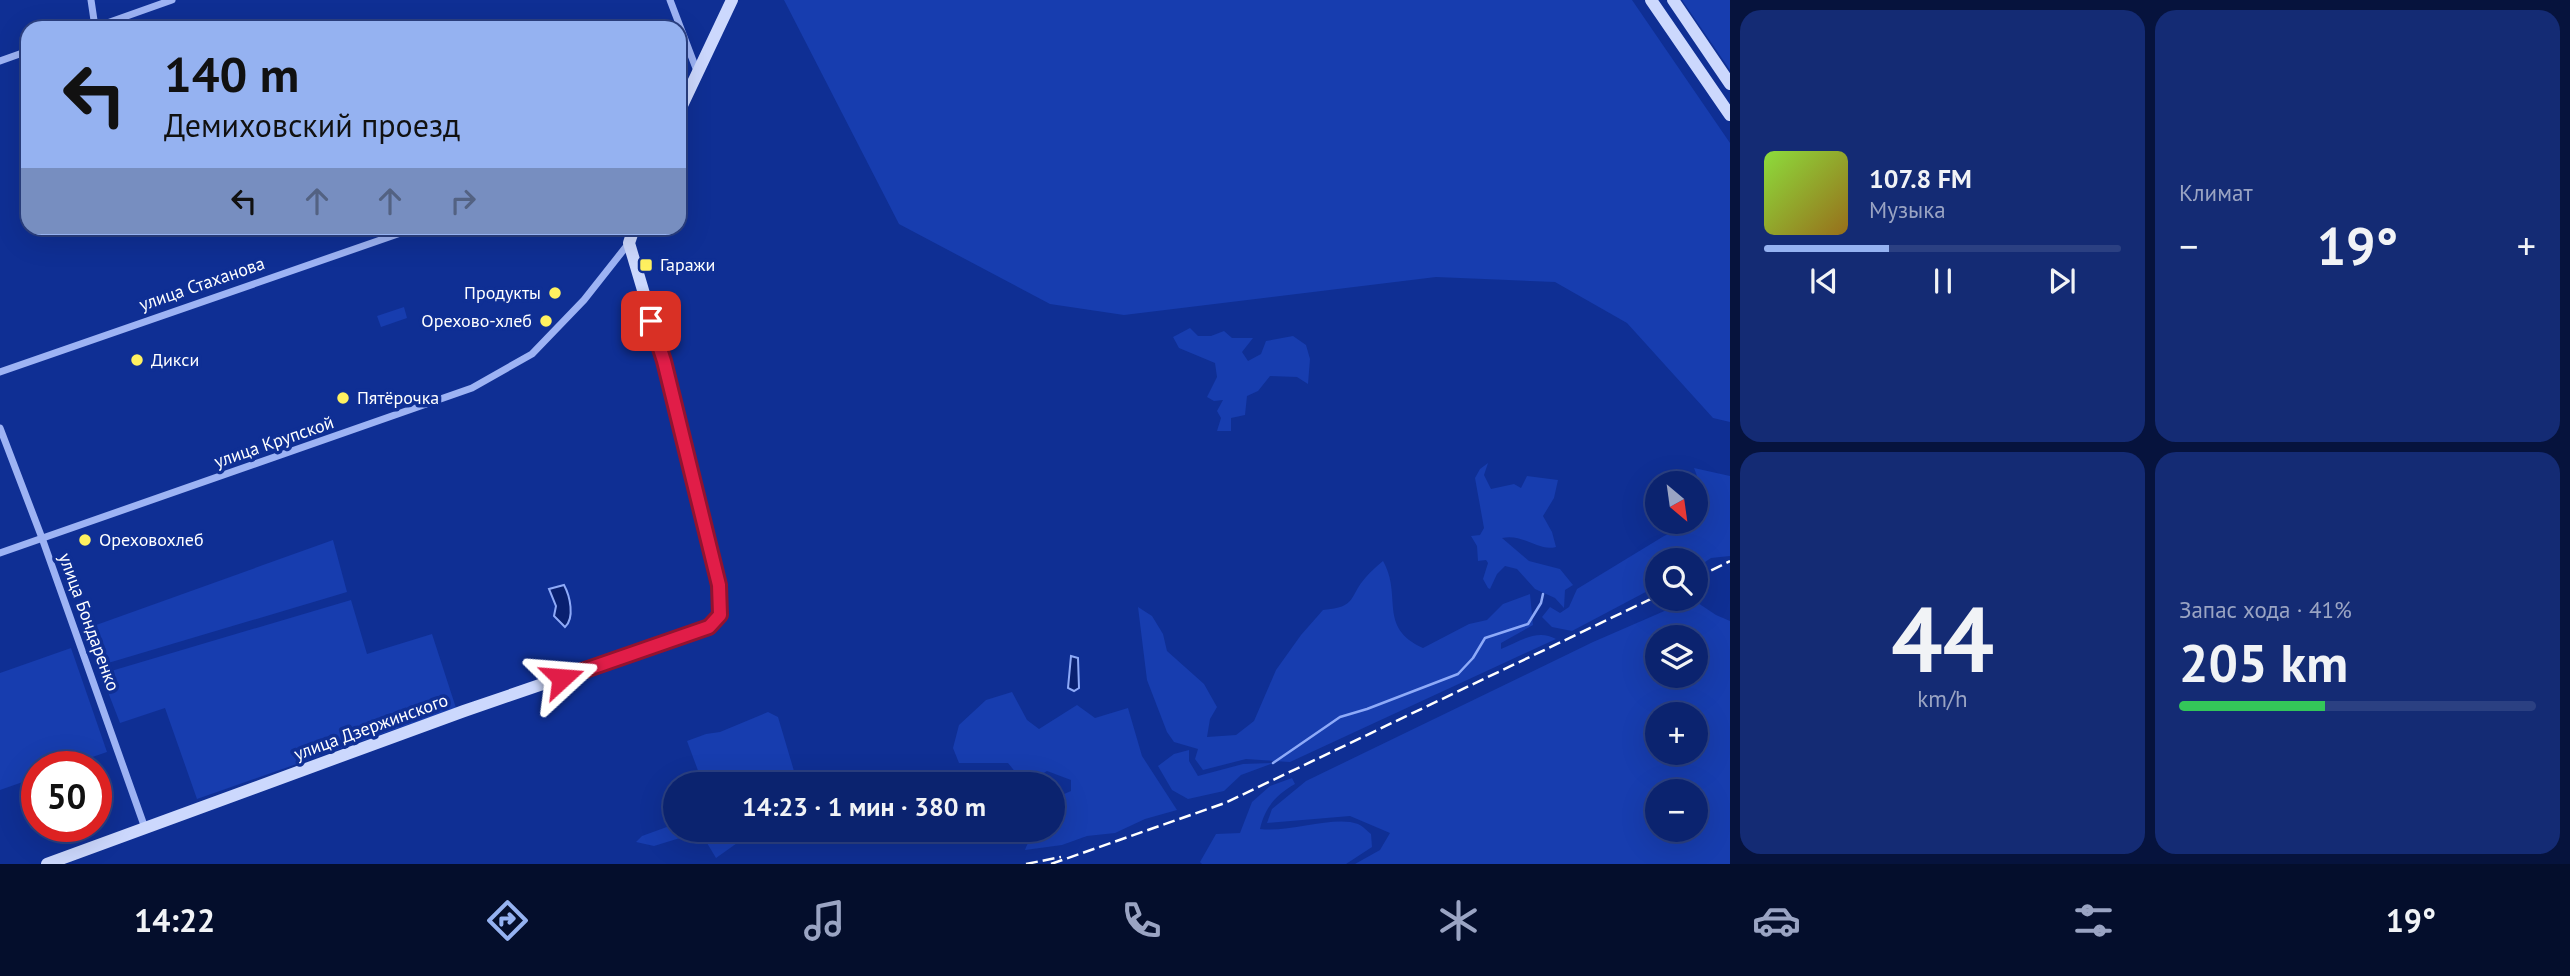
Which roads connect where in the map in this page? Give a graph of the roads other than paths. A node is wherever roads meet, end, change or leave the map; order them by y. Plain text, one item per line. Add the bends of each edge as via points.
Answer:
1 (91, 0) edge
2 (172, 0) edge
3 (670, 0) edge
4 (732, 0) edge
5 (1651, 0) edge
6 (1673, 0) edge
7 (93, 21) edge
8 (114, 21) edge
9 (678, 21) edge
10 (686, 43) edge
11 (21, 54) edge
12 (0, 61) edge
13 (697, 72) junction
14 (1730, 83) edge
15 (686, 96) edge
16 (1730, 115) edge
17 (395, 235) edge
18 (632, 235) edge
19 (629, 243) junction
20 (0, 372) edge
21 (0, 428) edge
22 (42, 538) junction
23 (0, 553) edge
24 (145, 828) junction
25 (47, 864) edge

1 - 7 street
2 - 8 street
3 - 9 street
4 - 13 main road
5 - 16 main road
6 - 14 main road
10 - 13 street
11 - 12 street
13 - 15 main road
17 - 20 street, улица Стаханова
18 - 19 main road
19 - 22 street, улица Крупской via 540,346 522,362 472,388
19 - 24 main road, улица Дзержинского via 664,361 719,585 720,615 709,627
21 - 22 street, улица Бондаренко
22 - 23 street, улица Крупской
22 - 24 street, улица Бондаренко
24 - 25 main road, улица Дзержинского

